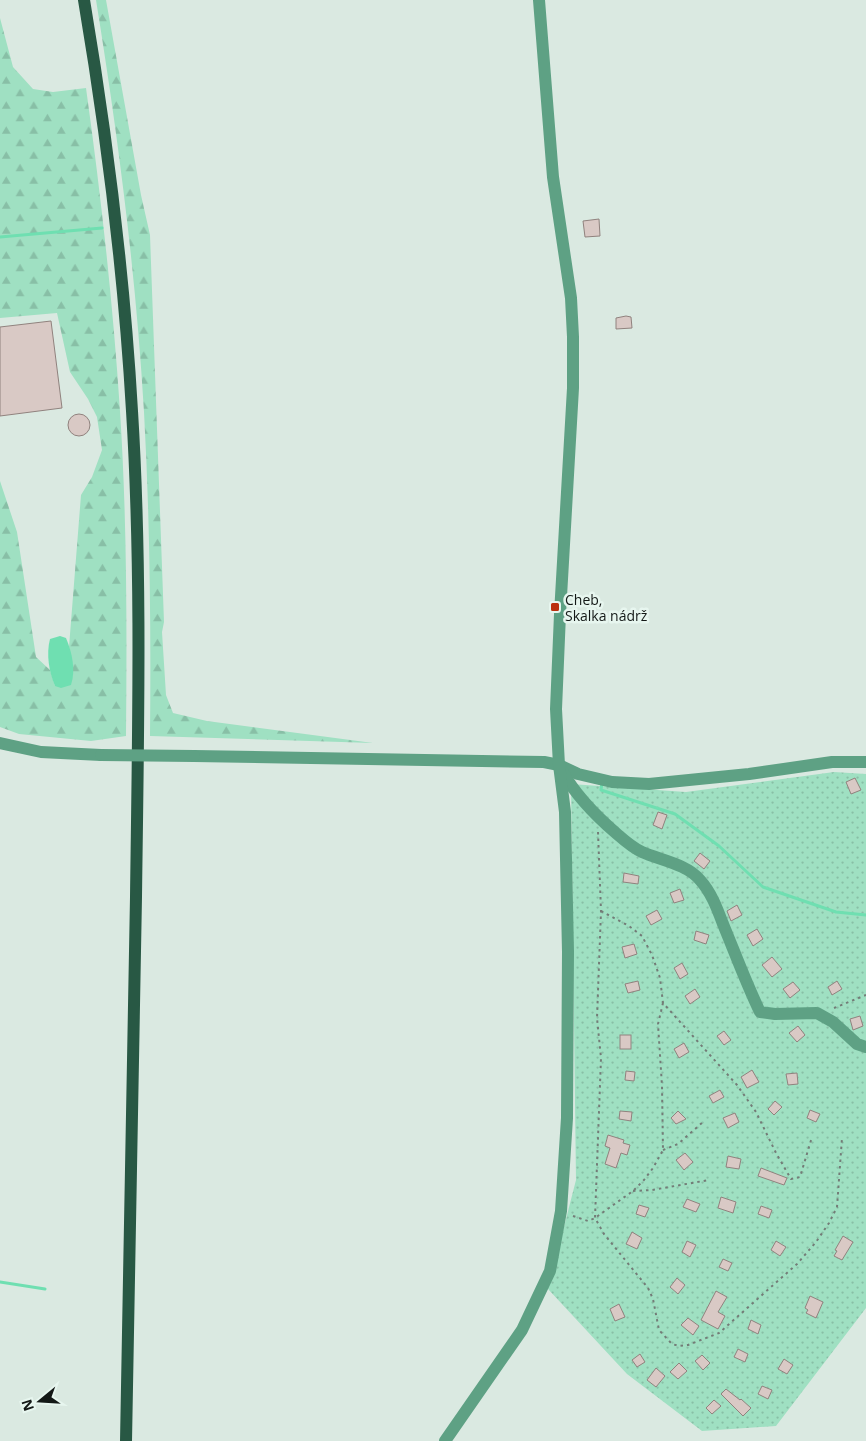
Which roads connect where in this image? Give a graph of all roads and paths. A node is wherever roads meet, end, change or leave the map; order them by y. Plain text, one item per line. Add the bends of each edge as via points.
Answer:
1 (84, 0) edge
2 (539, 0) edge
3 (0, 743) edge
4 (866, 762) edge
5 (559, 765) junction
6 (597, 817) junction
7 (601, 911) junction
8 (866, 995) edge
9 (663, 1003) junction
10 (822, 1016) junction
11 (866, 1048) edge
12 (703, 1122) dead end
13 (812, 1137) dead end
14 (842, 1138) dead end
15 (663, 1150) junction
16 (708, 1180) dead end
17 (633, 1191) junction
18 (561, 1211) junction
19 (595, 1218) junction
20 (126, 1441) edge
21 (444, 1441) edge

1 - 20 main road via 116,224 136,504 138,736
2 - 5 street via 552,177 571,298 573,337 556,709
3 - 5 street, bridge via 41,752 101,755 544,762
4 - 5 street via 832,762 649,784 612,782 578,774
5 - 6 street via 569,783
5 - 18 street via 564,812 568,952 567,1118
6 - 7 path
6 - 10 street via 640,852 680,865 699,878 712,898 760,1012 817,1013
7 - 9 path via 642,936 660,978
7 - 19 path via 597,1018 601,1058
8 - 10 path via 837,1006
9 - 13 path via 737,1085 756,1112 791,1178 800,1177
9 - 15 path via 658,1045
10 - 11 street
12 - 15 path via 678,1144
14 - 19 path via 837,1207 816,1242 797,1264 718,1333 688,1345 672,1344 659,1330 654,1299 648,1288
15 - 17 path via 653,1168
16 - 17 path
17 - 19 path
18 - 19 path via 588,1221
18 - 21 street via 550,1271 522,1330

